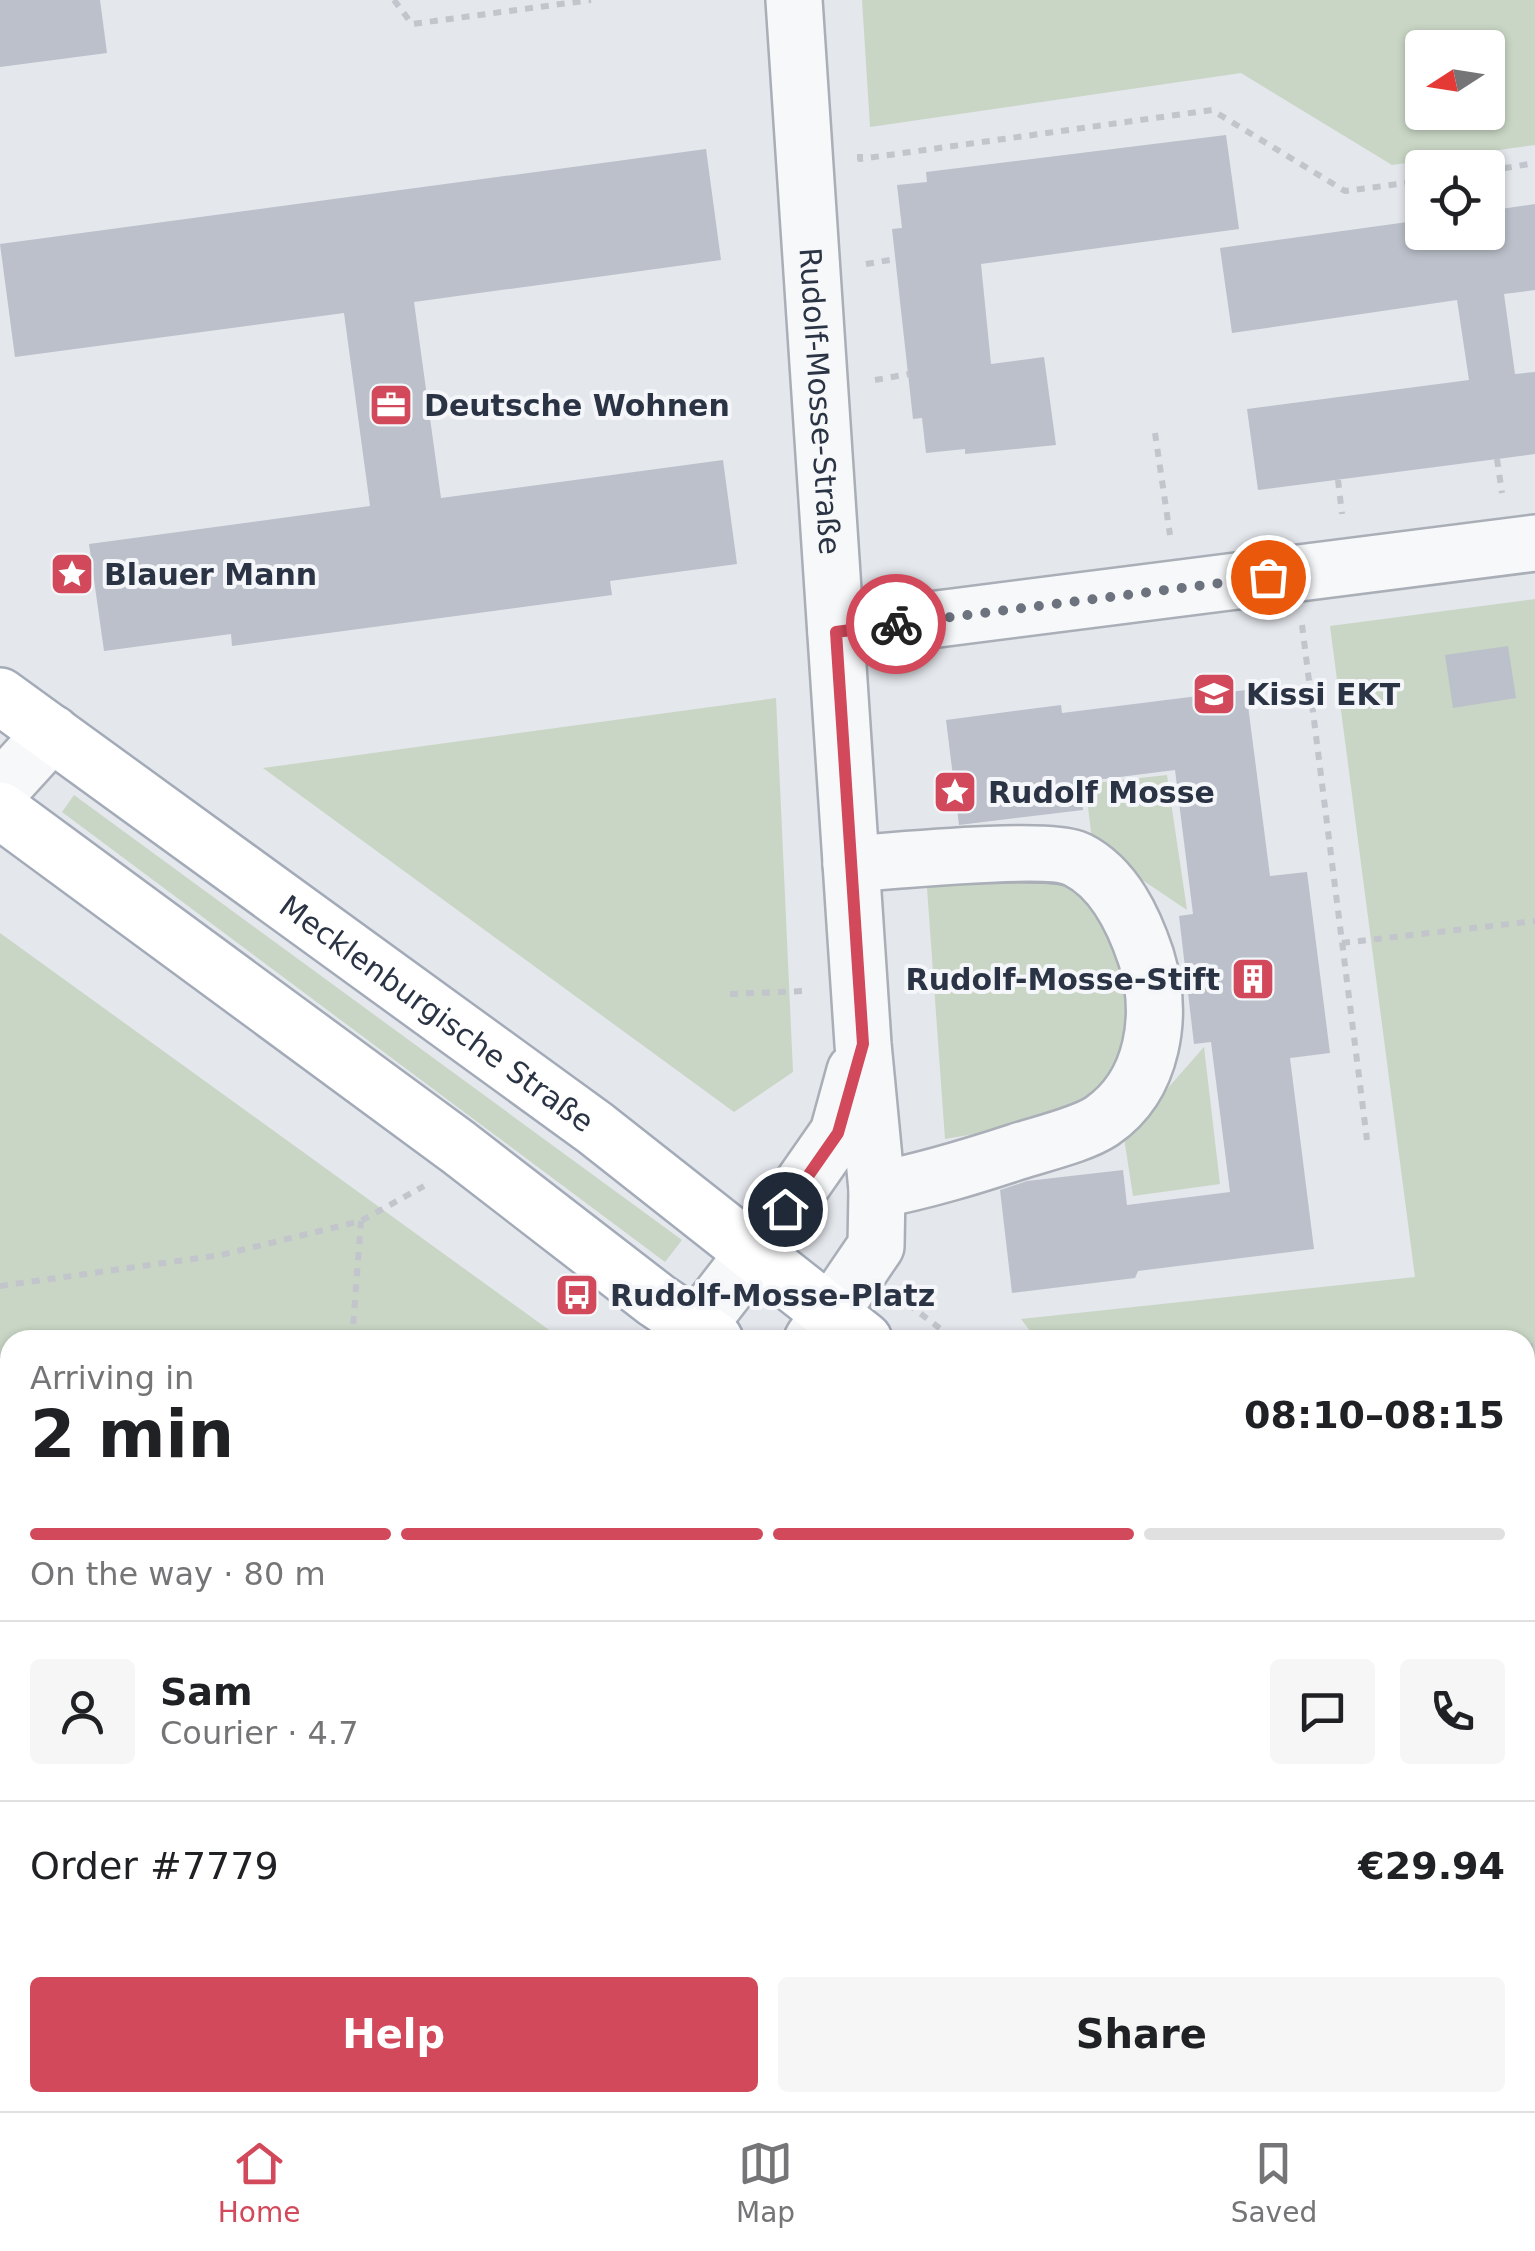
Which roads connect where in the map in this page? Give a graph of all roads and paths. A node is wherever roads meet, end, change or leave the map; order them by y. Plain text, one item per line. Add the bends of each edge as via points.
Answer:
1 (394, 0) edge
2 (592, 0) edge
3 (794, 0) edge
4 (860, 158) dead end
5 (1535, 163) edge
6 (1505, 168) edge
7 (1405, 183) edge
8 (896, 260) dead end
9 (866, 264) dead end
10 (908, 374) dead end
11 (874, 380) dead end
12 (1155, 432) dead end
13 (1497, 459) dead end
14 (1338, 480) dead end
15 (1519, 523) edge
16 (1344, 526) dead end
17 (1172, 549) dead end
18 (1302, 624) dead end
19 (836, 632) junction
20 (0, 696) edge
21 (52, 734) junction
22 (0, 790) edge
23 (0, 810) edge
24 (851, 864) junction
25 (1535, 921) edge
26 (1342, 944) junction
27 (805, 991) dead end
28 (730, 994) dead end
29 (863, 1044) junction
30 (1367, 1140) dead end
31 (458, 1148) junction
32 (877, 1190) junction
33 (361, 1221) junction
34 (755, 1252) junction
35 (0, 1286) edge
36 (901, 1299) dead end
37 (353, 1330) edge
38 (701, 1330) edge
39 (708, 1330) edge
40 (835, 1330) edge
41 (836, 1330) edge
42 (942, 1330) edge

1 - 2 path via 412,24
3 - 19 street, Rudolf-Mosse-Straße
4 - 7 path via 1212,110 1345,191
5 - 6 path
8 - 9 path
10 - 11 path
12 - 17 path
13 - 15 path
14 - 16 path
15 - 19 street
18 - 26 path
19 - 24 street, Rudolf-Mosse-Straße
20 - 21 main road, Mecklenburgische Straße
21 - 22 street
21 - 34 main road, Mecklenburgische Straße
23 - 31 main road
24 - 29 street, Rudolf-Mosse-Straße
24 - 32 street via 1030,854 1077,858 1114,890 1136,925 1152,975 1154,1039 1136,1089 1100,1122 940,1178
25 - 26 path
26 - 30 path
27 - 28 path
29 - 32 street, Rudolf-Mosse-Straße
29 - 34 street, Rudolf-Mosse-Straße via 838,1133
31 - 33 path via 420,1191
31 - 38 main road
32 - 41 street, Rudolf-Mosse-Straße via 876,1246
33 - 35 path via 221,1255
33 - 37 path
34 - 39 street, Rudolf-Mosse-Straße
34 - 40 main road, Mecklenburgische Straße
36 - 42 path

